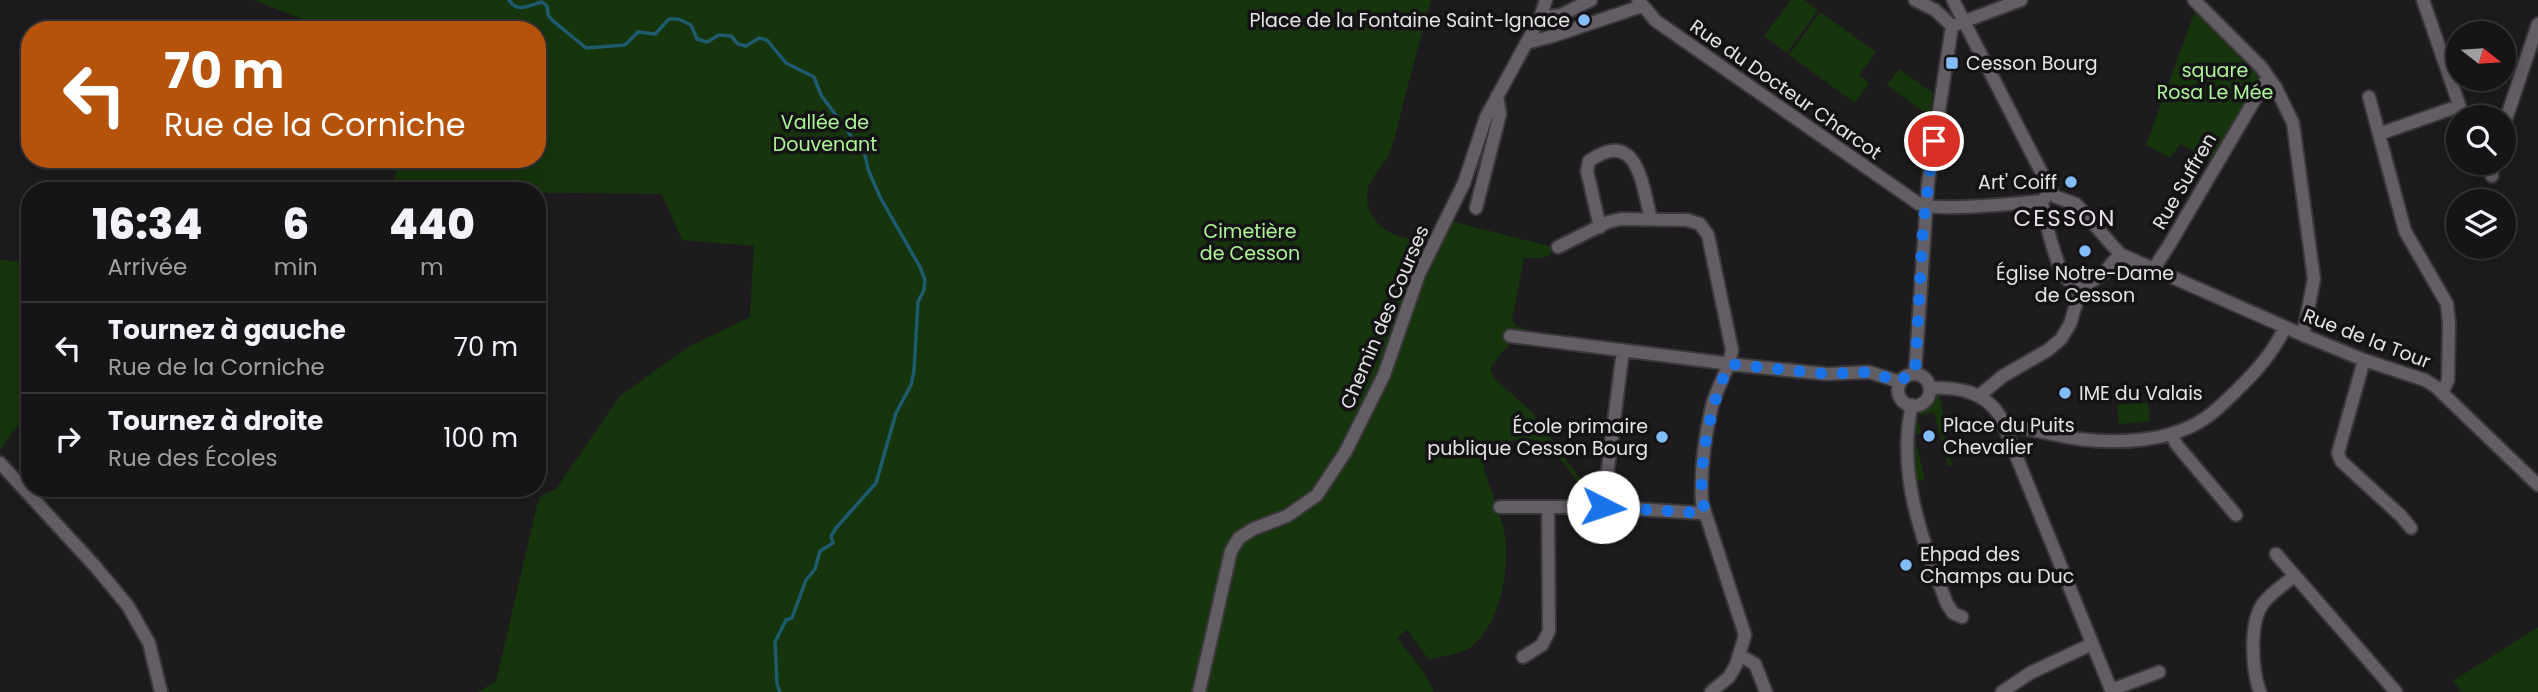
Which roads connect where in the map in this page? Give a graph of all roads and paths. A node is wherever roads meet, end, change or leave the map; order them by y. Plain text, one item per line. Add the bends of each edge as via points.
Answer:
1 (1546, 0) edge
2 (1591, 0) edge
3 (1915, 0) edge
4 (1954, 0) edge
5 (2021, 0) edge
6 (2423, 0) edge
7 (2196, 1) edge
8 (1640, 3) edge
9 (1540, 18) junction
10 (1958, 23) junction
11 (2538, 24) edge
12 (1526, 43) junction
13 (2268, 77) junction
14 (1497, 95) junction
15 (2369, 97) dead end
16 (2460, 105) edge
17 (2511, 105) edge
18 (2446, 116) edge
19 (2379, 134) junction
20 (2047, 196) junction
21 (1926, 206) junction
22 (1476, 208) dead end
23 (1651, 219) junction
24 (1600, 227) junction
25 (1558, 247) dead end
26 (2120, 254) junction
27 (2154, 268) junction
28 (2081, 288) junction
29 (2285, 327) junction
30 (2303, 335) junction
31 (1510, 336) dead end
32 (1623, 351) junction
33 (2364, 360) junction
34 (1730, 364) junction
35 (1915, 374) junction
36 (1900, 382) junction
37 (1930, 388) junction
38 (2443, 391) junction
39 (1980, 395) junction
40 (1912, 405) junction
41 (2004, 427) junction
42 (2172, 434) junction
43 (0, 463) edge
44 (2538, 485) edge
45 (21, 486) edge
46 (31, 497) edge
47 (1500, 507) dead end
48 (1548, 507) junction
49 (1603, 507) junction
50 (1705, 511) junction
51 (2235, 515) dead end
52 (2411, 528) dead end
53 (2276, 554) dead end
54 (2294, 576) junction
55 (1962, 617) dead end
56 (2092, 644) junction
57 (1741, 656) junction
58 (1523, 657) dead end
59 (2159, 672) dead end
60 (2111, 691) edge
61 (161, 692) edge
62 (1199, 692) edge
63 (1711, 692) edge
64 (1766, 692) edge
65 (2003, 692) edge
66 (2260, 692) edge
67 (2396, 692) edge

1 - 9 street, Chemin des Courses
2 - 9 street via 1561,15
3 - 10 street
4 - 10 street
5 - 10 street
6 - 16 street
7 - 13 street
8 - 12 street
8 - 21 street, Rue du Docteur Charcot via 1656,21
9 - 12 street, Chemin des Courses
10 - 20 street
10 - 21 street
11 - 17 street
12 - 14 street, Chemin des Courses
13 - 27 street, Rue Suffren
13 - 30 street via 2294,123 2314,279
14 - 22 street via 1500,114
14 - 62 street, Chemin des Courses via 1467,176 1419,274 1384,375 1340,461 1317,495 1287,516 1252,528 1231,551
15 - 19 street
18 - 19 street
19 - 38 street via 2405,231 2447,304 2448,380
20 - 21 street
20 - 26 street via 2076,204
20 - 28 street via 2043,214 2063,273
21 - 35 street
23 - 24 street via 1622,219
23 - 24 street via 1636,163 1628,153 1616,151 1589,161 1587,171
23 - 34 street via 1687,220 1700,224 1708,235 1732,350
24 - 25 street
26 - 27 street, Rue de la Tour
26 - 28 street via 2102,275
27 - 29 street, Rue de la Tour
28 - 39 street via 2061,340
29 - 30 street, Rue de la Tour
29 - 42 street via 2263,365 2233,394 2204,419
30 - 33 street, Rue de la Tour
31 - 32 street
32 - 34 street
32 - 49 street
33 - 38 street, Rue de la Tour via 2425,380
33 - 52 street via 2339,453 2341,461
34 - 36 street via 1827,374 1869,372
34 - 50 street via 1712,407 1701,485
35 - 36 street
35 - 37 street
36 - 40 street via 1900,397
37 - 39 street
37 - 40 street via 1925,401
38 - 44 street, Rue de la Tour
39 - 41 street via 1994,407
40 - 55 street via 1907,447 1910,488 1947,604
41 - 42 street via 2106,441
41 - 56 street
42 - 51 street
43 - 45 street
46 - 61 street via 128,606 149,643
47 - 48 street
48 - 49 street
48 - 58 street via 1549,631 1542,645
49 - 50 street
50 - 57 street via 1745,635
53 - 54 street
54 - 66 street via 2263,603 2256,616 2253,636
54 - 67 street
56 - 60 street
56 - 65 street via 2030,673
57 - 63 street via 1729,677
57 - 64 street via 1755,664
59 - 60 street

